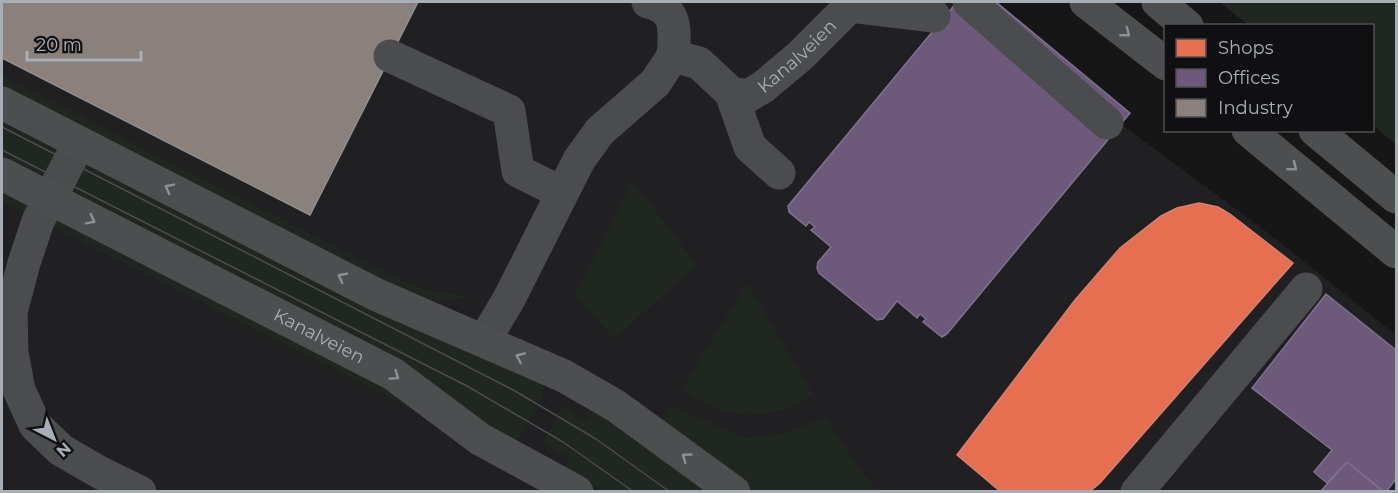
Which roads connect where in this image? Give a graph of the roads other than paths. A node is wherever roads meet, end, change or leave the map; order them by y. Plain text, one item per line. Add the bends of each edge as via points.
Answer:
1 (648, 2) edge
2 (969, 2) edge
3 (1086, 2) edge
4 (1158, 2) edge
5 (852, 4) edge
6 (934, 16) dead end
7 (1185, 24) edge
8 (390, 56) dead end
9 (673, 56) junction
10 (1164, 62) edge
11 (731, 93) junction
12 (2, 103) edge
13 (1107, 123) dead end
14 (1250, 132) edge
15 (1317, 132) edge
16 (79, 143) junction
17 (779, 172) dead end
18 (2, 174) edge
19 (562, 193) junction
20 (1396, 197) edge
21 (50, 199) junction
22 (1396, 252) edge
23 (1306, 289) dead end
24 (6, 314) edge
25 (484, 341) junction
26 (140, 492) edge
27 (577, 492) edge
28 (734, 492) edge
29 (1137, 492) edge

1 - 9 street via 659,4 671,16 675,32
2 - 13 street
3 -> 10 highway
4 - 7 highway
5 - 6 street
5 - 11 street, Kanalveien via 763,87 748,96
8 - 19 street via 509,111 518,171
9 - 11 street, Kanalveien via 699,63
9 - 19 street via 655,83 600,131
11 - 17 street via 750,147
12 - 16 main road
14 -> 22 highway
15 - 20 highway
16 - 21 street
25 -> 16 main road via 377,295
18 - 21 main road, Kanalveien
19 - 25 street
21 - 24 street via 34,232
21 -> 27 main road, Kanalveien via 393,374 480,439
23 - 29 street
24 - 26 street via 19,390 35,425 61,450
28 -> 25 main road via 616,406 564,376

